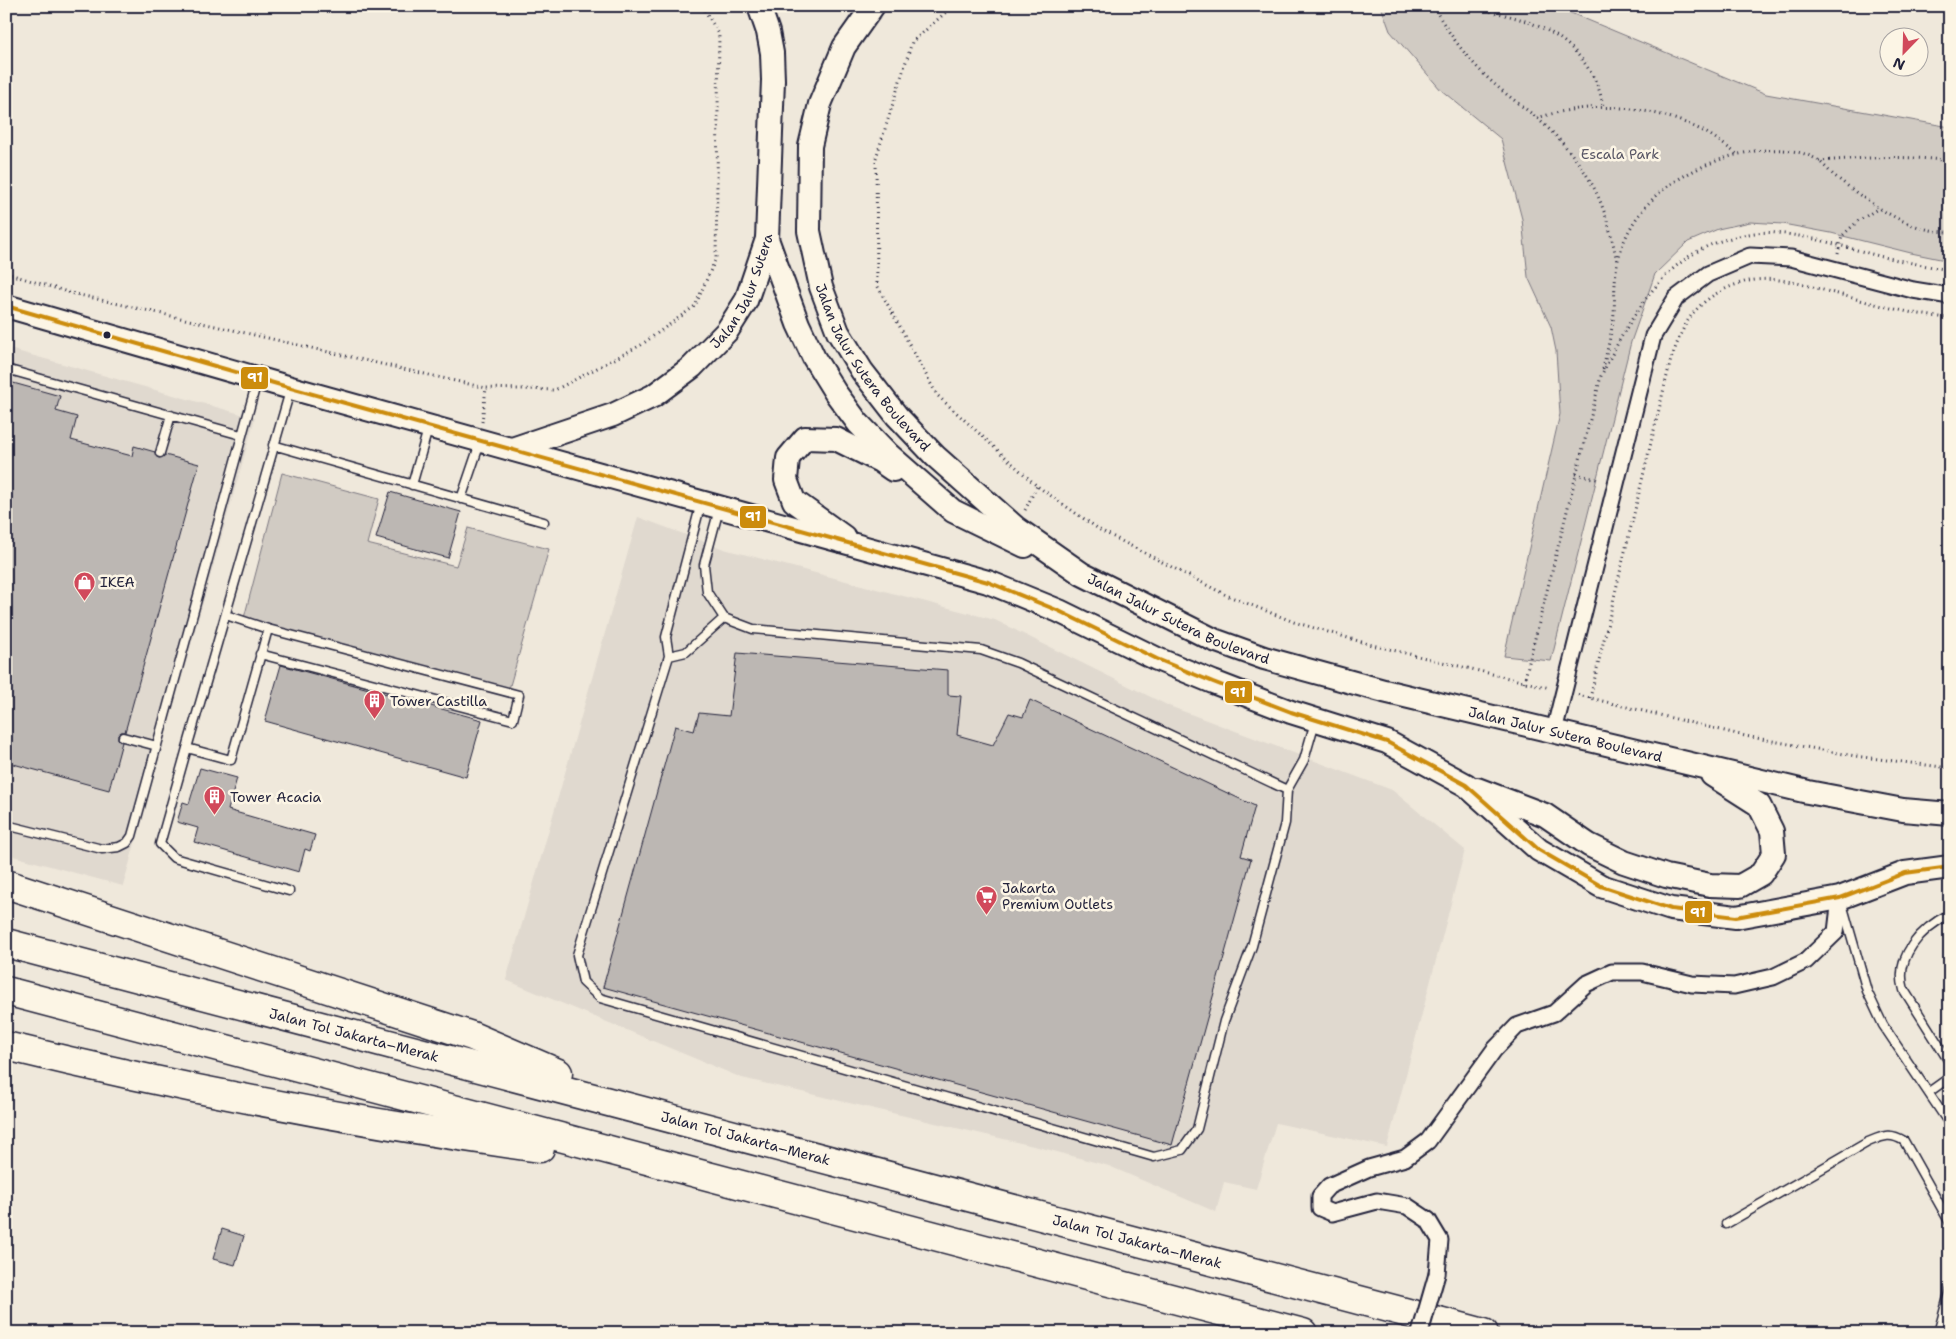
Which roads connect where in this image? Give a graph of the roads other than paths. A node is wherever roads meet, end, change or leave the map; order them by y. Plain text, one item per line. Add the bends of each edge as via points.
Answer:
1 (759, 6) edge
2 (873, 6) edge
3 (767, 239) junction
4 (1950, 296) edge
5 (6, 306) edge
6 (6, 369) edge
7 (258, 378) junction
8 (291, 388) junction
9 (171, 415) junction
10 (429, 427) junction
11 (241, 435) junction
12 (480, 441) junction
13 (273, 445) junction
14 (512, 449) junction
15 (160, 453) dead end
16 (412, 485) junction
17 (461, 499) junction
18 (710, 505) junction
19 (953, 511) junction
20 (544, 522) dead end
21 (891, 554) junction
22 (1082, 574) junction
23 (226, 615) junction
24 (724, 618) junction
25 (268, 629) junction
26 (260, 654) junction
27 (669, 656) junction
28 (1316, 720) junction
29 (1554, 731) junction
30 (123, 738) dead end
31 (157, 746) junction
32 (187, 748) junction
33 (1697, 766) junction
34 (1466, 785) junction
35 (1287, 790) junction
36 (1950, 814) edge
37 (6, 825) edge
38 (1950, 867) edge
39 (6, 884) edge
40 (289, 890) dead end
41 (1840, 898) junction
42 (1950, 914) edge
43 (6, 943) edge
44 (6, 991) edge
45 (6, 1046) edge
46 (1950, 1063) edge
47 (1950, 1078) edge
48 (1929, 1092) junction
49 (639, 1108) junction
50 (1950, 1125) edge
51 (663, 1165) junction
52 (1950, 1223) edge
53 (1726, 1224) dead end
54 (1950, 1290) edge
55 (1303, 1333) edge
56 (1420, 1333) edge
57 (1484, 1333) edge
58 (1938, 1333) edge

1 - 3 main road, Jalan Jalur Sutera via 768,32 772,70
2 - 22 main road, Jalan Jalur Sutera Boulevard via 844,47 820,104 810,146 810,231 821,287 838,332 862,371 897,416 935,456 1016,528
3 - 14 main road, Jalan Jalur Sutera via 746,301 727,331 692,367 653,396 613,415
3 - 19 main road via 798,324 835,392 858,423 888,454
4 - 29 street via 1913,290 1791,258 1750,256 1708,274 1676,298 1654,336
5 - 7 main road
6 - 9 lane
7 - 8 main road
7 - 11 lane
8 - 10 main road
8 - 13 lane
9 - 11 lane
9 - 15 lane
10 - 12 main road
10 - 16 lane
11 - 31 lane
12 - 14 main road
12 - 17 lane
13 - 16 lane
13 - 23 lane
14 - 18 main road
16 - 17 lane
17 - 20 lane
18 - 21 main road
18 - 24 lane via 704,565 707,592
18 - 27 lane via 666,637
19 - 21 main road via 880,461 836,438 805,438 788,458 786,480 794,501 844,537
19 - 22 main road
21 - 28 main road via 988,582 1059,611 1157,659
22 - 29 main road, Jalan Jalur Sutera Boulevard via 1214,640 1264,658 1384,691
23 - 25 lane
23 - 32 lane
24 - 27 lane via 686,652
24 - 35 lane via 753,629 981,650 1018,663
25 - 26 lane
25 - 26 lane via 519,695 513,720
26 - 32 lane via 231,760
27 - 35 lane via 577,955 583,982 600,998 1154,1157 1182,1150 1197,1129 1224,1021 1252,946 1285,823
28 - 34 main road via 1387,742
28 - 35 lane via 1304,760
29 - 33 main road, Jalan Jalur Sutera Boulevard
30 - 31 lane
31 - 37 lane via 132,836 127,843 102,850
32 - 40 lane via 160,844 174,858
33 - 34 main road via 1759,805 1772,831 1774,854 1761,874 1740,886 1710,885 1666,876 1624,862 1589,845 1545,815
33 - 36 main road, Jalan Jalur Sutera Boulevard via 1808,792 1903,810
34 - 41 main road via 1539,850 1601,886 1671,909 1736,917
38 - 41 main road via 1905,873
39 - 49 highway via 472,1036
41 - 48 lane via 1867,991 1883,1025
41 - 56 street, bridge via 1836,932 1806,961 1773,977 1734,986 1692,984 1642,972 1612,972 1586,984 1554,1013 1517,1026 1494,1050 1428,1141 1405,1158 1369,1168 1329,1186 1320,1196 1320,1208 1332,1213 1377,1201 1407,1206 1428,1220 1440,1240 1437,1274
42 - 46 lane via 1915,939 1902,966 1901,979 1904,990
43 - 49 highway, Jalan Tol Jakarta–Merak
44 - 51 highway
45 - 51 highway via 301,1110 422,1132
47 - 48 lane
48 - 50 lane
49 - 57 highway, Jalan Tol Jakarta–Merak
51 - 55 highway
52 - 53 lane via 1904,1141 1894,1135 1868,1142
54 - 58 lane

